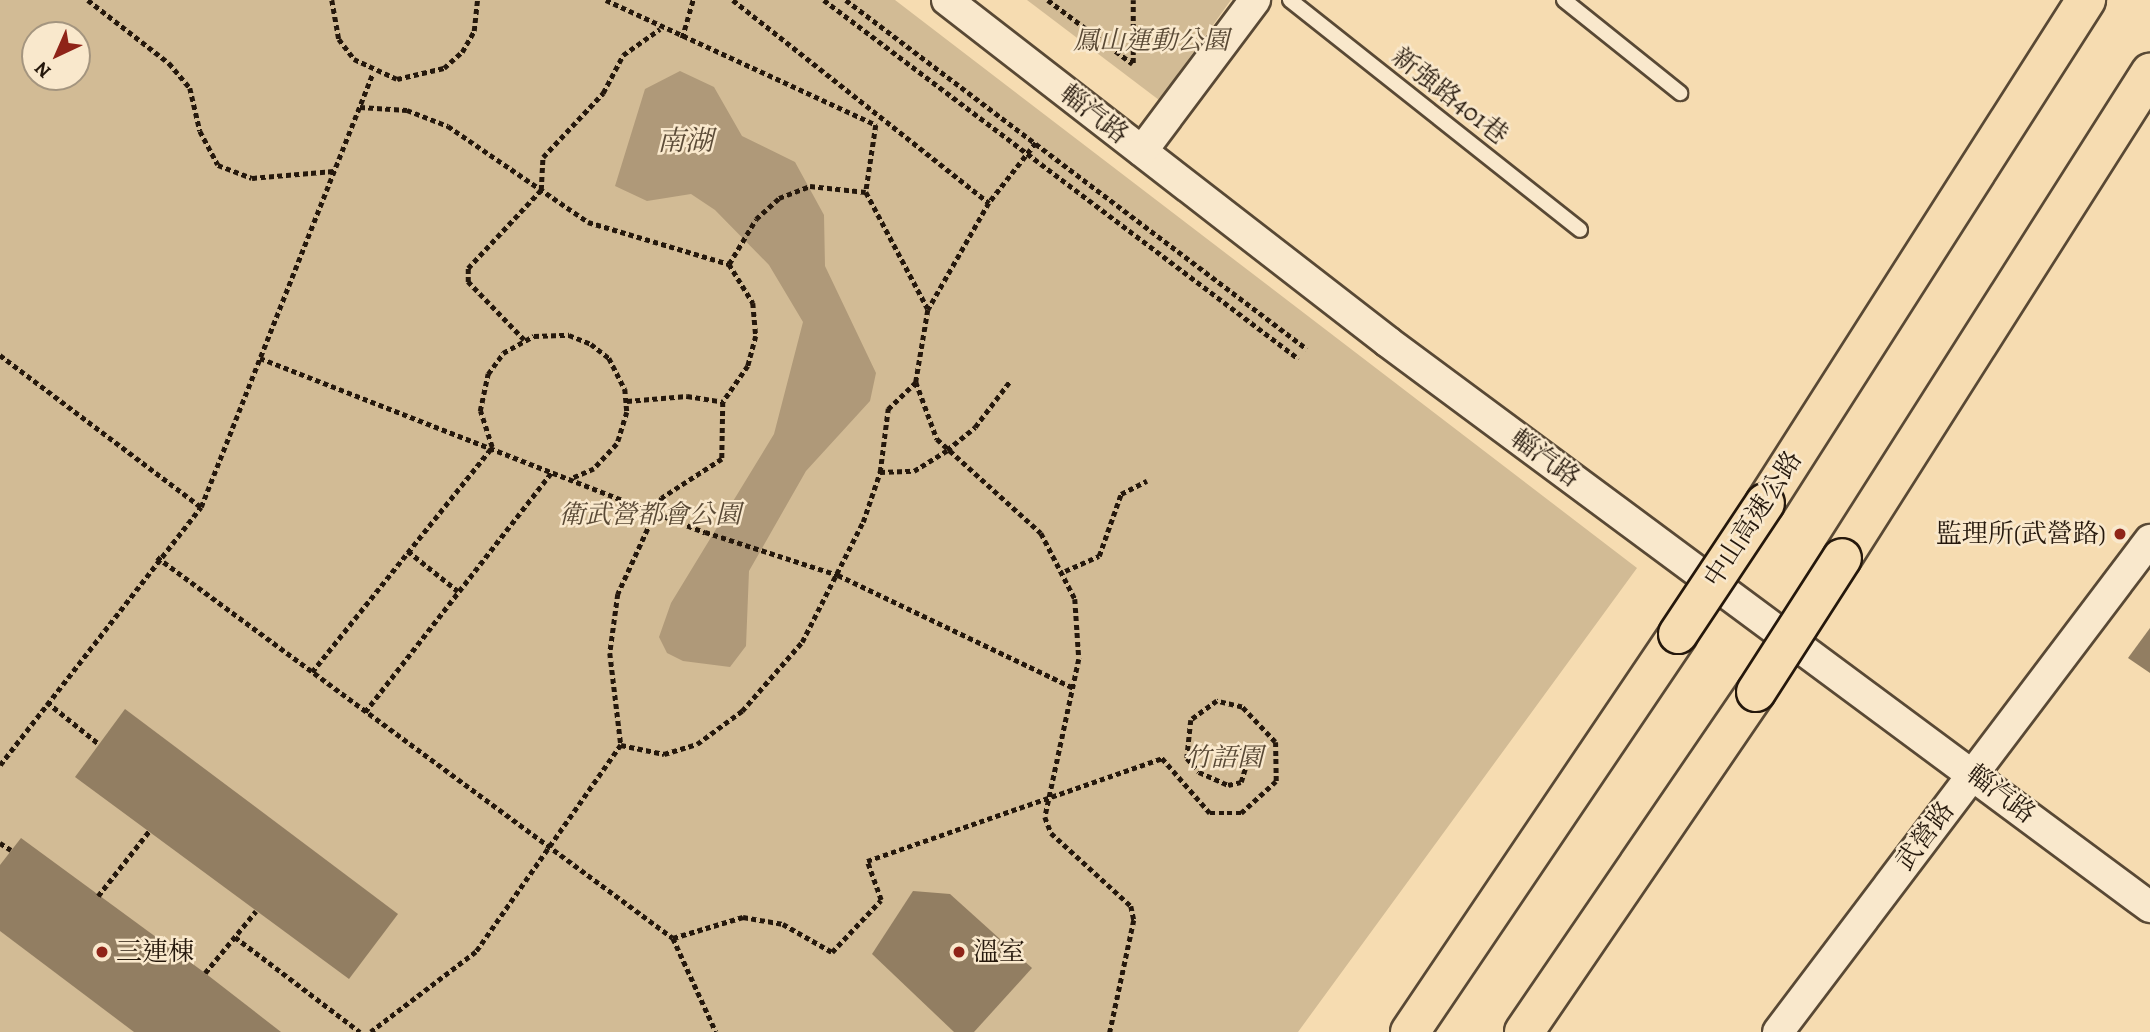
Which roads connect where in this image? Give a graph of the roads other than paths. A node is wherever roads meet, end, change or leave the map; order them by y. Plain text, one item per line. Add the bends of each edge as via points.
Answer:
1 (947, 0) edge
2 (1255, 0) edge
3 (1290, 0) edge
4 (1564, 0) edge
5 (2086, 0) edge
6 (2150, 73) edge
7 (1680, 93) dead end
8 (1142, 151) junction
9 (1580, 230) dead end
10 (2150, 540) edge
11 (1973, 773) junction
12 (2150, 907) edge
13 (1410, 1032) edge
14 (1524, 1032) edge
15 (1778, 1032) edge

1 - 8 street, 輜汽路
2 - 8 street
3 - 9 lane, 新強路401巷
4 - 7 lane
5 - 13 highway, 中山高速公路, bridge via 1765,503
6 - 14 highway, bridge via 1756,692
8 - 11 street, 輜汽路 via 1388,342
10 - 11 street, 武營路
11 - 12 street, 輜汽路
11 - 15 street, 武營路

